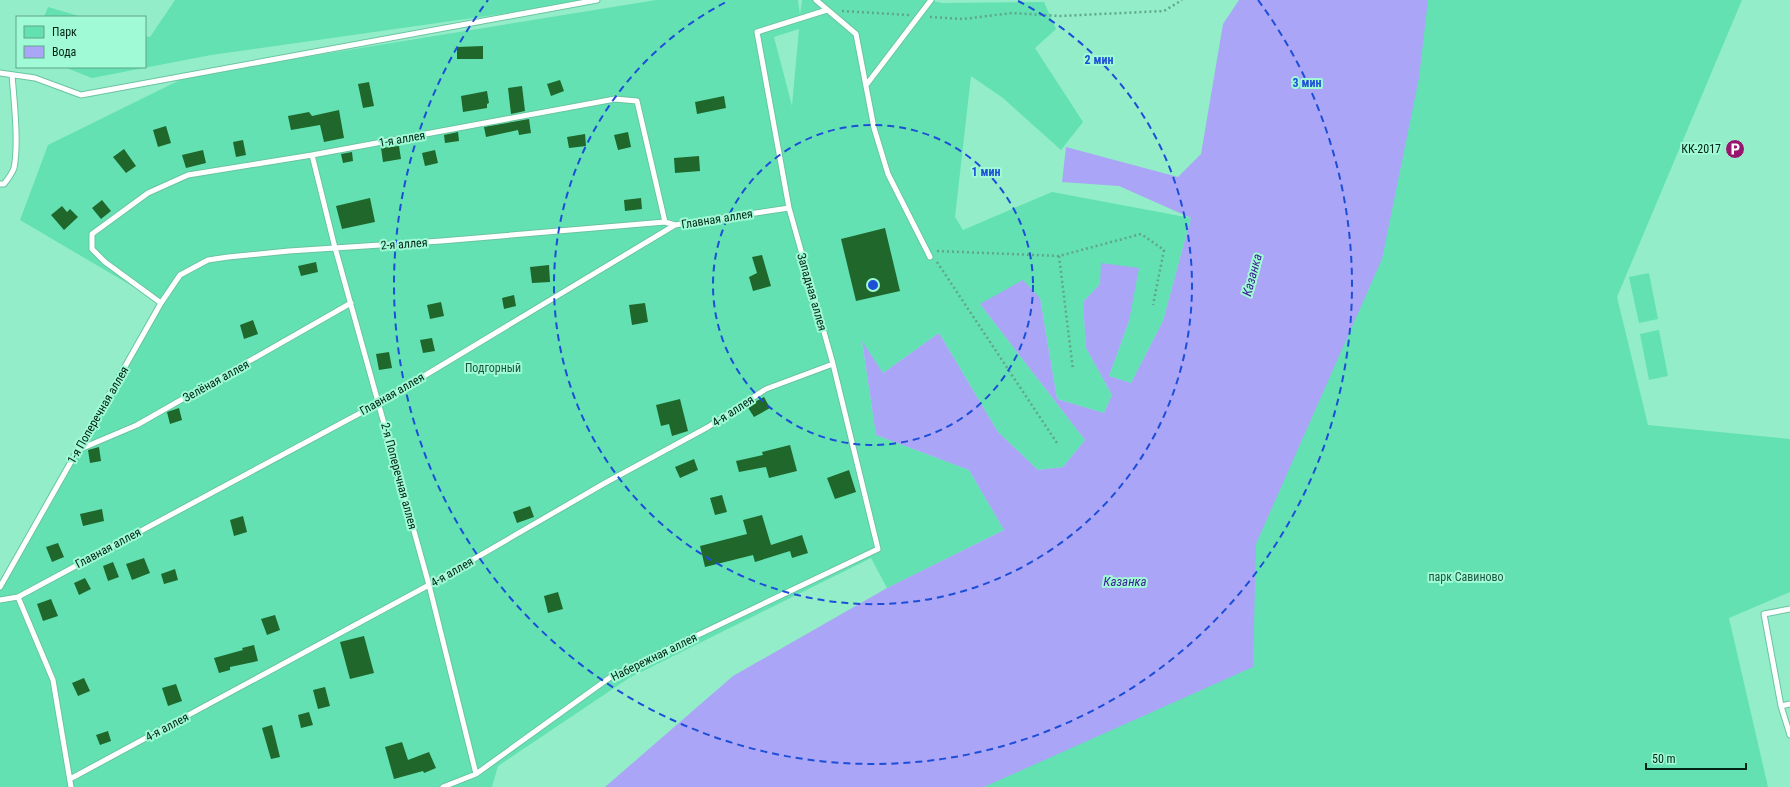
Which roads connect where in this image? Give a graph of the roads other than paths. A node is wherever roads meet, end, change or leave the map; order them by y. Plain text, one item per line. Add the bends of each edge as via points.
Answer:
1 (597, 0) edge
2 (812, 0) edge
3 (816, 0) edge
4 (931, 0) edge
5 (827, 10) junction
6 (0, 73) edge
7 (12, 75) junction
8 (867, 84) junction
9 (312, 155) junction
10 (0, 184) edge
11 (789, 208) junction
12 (665, 222) junction
13 (675, 225) junction
14 (336, 248) junction
15 (932, 257) road end
16 (161, 303) junction
17 (351, 303) junction
18 (833, 364) junction
19 (379, 403) junction
20 (78, 450) junction
21 (878, 549) joint
22 (429, 585) junction
23 (0, 587) edge
24 (18, 597) junction
25 (0, 600) edge
26 (1790, 609) edge
27 (1790, 704) edge
28 (1781, 706) junction
29 (1790, 735) edge
30 (476, 774) junction
31 (70, 779) junction
32 (71, 787) edge
33 (443, 787) edge

1 - 7 lane via 81,95 35,78
2 - 5 lane
3 - 5 lane
4 - 8 lane
5 - 8 lane via 856,34
5 - 11 lane, Западная аллея via 757,32
6 - 7 lane
7 - 10 lane via 16,154 10,177 4,184
8 - 15 lane via 874,128 888,174
9 - 12 lane, 1-я аллея via 615,99 637,101
9 - 14 lane, 2-я Поперечная аллея
9 - 16 lane, 1-я аллея via 188,175 148,192 92,234 92,249 105,262
11 - 13 lane, Главная аллея
11 - 18 lane, Западная аллея
12 - 13 lane
12 - 14 lane, 2-я аллея
13 - 19 lane, Главная аллея
14 - 16 lane, 2-я аллея via 208,260 180,275
14 - 17 lane, 2-я Поперечная аллея
16 - 20 lane, 1-я Поперечная аллея
17 - 19 lane, 2-я Поперечная аллея
17 - 20 lane, Зелёная аллея via 137,426
18 - 21 lane, Западная аллея
18 - 22 lane, 4-я аллея via 766,389 708,427 605,483
19 - 22 lane, 2-я Поперечная аллея
19 - 24 lane, Главная аллея
20 - 23 lane, 1-я Поперечная аллея
21 - 30 lane, Набережная аллея via 612,676
22 - 30 lane, 2-я Поперечная аллея
22 - 31 lane, 4-я аллея
24 - 25 lane, Главная аллея
24 - 31 lane via 53,680
26 - 28 lane via 1764,614
27 - 28 lane
28 - 29 lane
30 - 33 lane, Набережная аллея
31 - 32 lane

